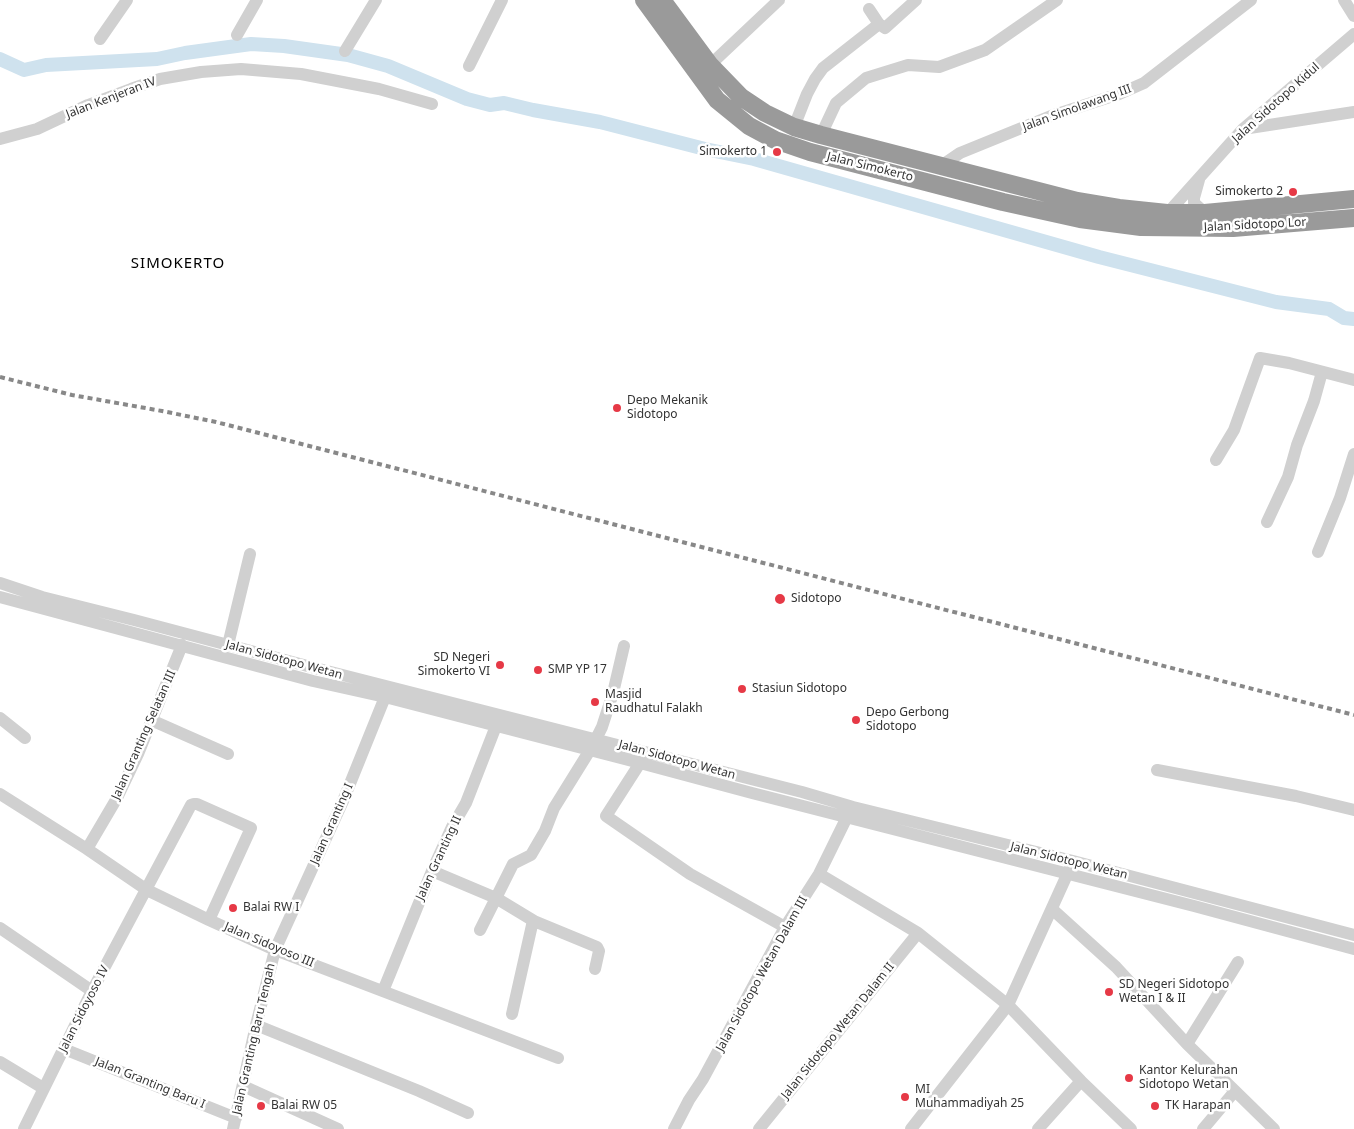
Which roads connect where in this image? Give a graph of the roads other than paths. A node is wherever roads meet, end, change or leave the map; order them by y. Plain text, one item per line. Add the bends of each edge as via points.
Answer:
1 (127, 0) edge
2 (257, 0) edge
3 (376, 0) edge
4 (502, 0) edge
5 (644, 0) edge
6 (662, 0) edge
7 (779, 0) edge
8 (916, 0) edge
9 (1057, 0) edge
10 (1251, 0) edge
11 (1344, 0) edge
12 (869, 9) dead end
13 (1354, 16) edge
14 (879, 24) junction
15 (1354, 34) edge
16 (237, 35) dead end
17 (100, 39) dead end
18 (345, 51) dead end
19 (710, 65) junction
20 (469, 66) dead end
21 (432, 104) dead end
22 (1354, 112) edge
23 (794, 126) junction
24 (1243, 129) junction
25 (822, 135) junction
26 (0, 139) edge
27 (941, 166) junction
28 (1201, 176) junction
29 (1354, 199) edge
30 (1167, 213) junction
31 (1205, 213) junction
32 (1354, 218) edge
33 (1157, 228) junction
34 (1322, 372) junction
35 (1354, 380) edge
36 (1354, 454) edge
37 (1216, 460) dead end
38 (1267, 522) dead end
39 (1318, 552) dead end
40 (250, 554) dead end
41 (0, 583) edge
42 (0, 597) edge
43 (228, 644) junction
44 (182, 645) junction
45 (624, 646) dead end
46 (314, 675) junction
47 (385, 697) junction
48 (0, 718) edge
49 (151, 720) junction
50 (496, 726) junction
51 (25, 738) dead end
52 (596, 739) junction
53 (590, 750) junction
54 (228, 754) dead end
55 (640, 762) junction
56 (1157, 770) dead end
57 (2, 799) edge
58 (1354, 810) edge
59 (847, 817) junction
60 (87, 850) junction
61 (1073, 861) junction
62 (432, 871) junction
63 (819, 874) junction
64 (1068, 874) junction
65 (147, 890) junction
66 (496, 898) junction
67 (1052, 908) junction
68 (209, 920) junction
69 (534, 921) junction
70 (785, 927) junction
71 (0, 928) edge
72 (480, 930) dead end
73 (918, 933) junction
74 (1354, 935) edge
75 (1354, 949) edge
76 (275, 950) junction
77 (1238, 962) dead end
78 (595, 969) dead end
79 (92, 991) junction
80 (383, 991) junction
81 (1008, 1005) junction
82 (512, 1014) dead end
83 (256, 1025) junction
84 (1186, 1044) junction
85 (64, 1049) junction
86 (558, 1058) dead end
87 (0, 1062) edge
88 (1081, 1081) junction
89 (243, 1086) junction
90 (43, 1088) junction
91 (1236, 1091) junction
92 (468, 1113) dead end
93 (235, 1123) edge
94 (24, 1129) edge
95 (338, 1129) edge
96 (674, 1129) edge
97 (759, 1129) edge
98 (911, 1129) edge
99 (1038, 1129) edge
100 (1131, 1129) edge
101 (1203, 1129) edge
102 (1274, 1129) edge

1 - 17 street
2 - 16 street
3 - 18 street
4 - 20 street
5 - 33 highway, Jalan Simokerto via 717,100 750,126 775,140 1003,202 1080,219
6 - 19 highway, Jalan Simokerto
7 - 19 street
8 - 14 street via 885,28
9 - 25 street via 985,50 939,67 908,65 866,78 836,103
10 - 27 street, Jalan Simolawang III via 1144,83 1051,116 966,151
11 - 13 street
12 - 14 street
14 - 23 street via 823,68 814,79
15 - 24 street, Jalan Sidotopo Kidul
19 - 23 highway, Jalan Simokerto via 741,97 765,113
21 - 26 street, Jalan Kenjeran IV via 379,89 301,74 241,69 201,72 131,88 37,129
22 - 24 street
23 - 25 highway, Jalan Simokerto
24 - 28 street, Jalan Sidotopo Kidul
25 - 27 highway, Jalan Simokerto
27 - 30 highway, Jalan Simokerto via 1077,201
28 - 30 street, Jalan Sidotopo Kidul
28 - 31 street, Jalan Sidotopo Kidul via 1194,202
29 - 31 highway, Jalan Sidotopo Lor
30 - 31 highway, Jalan Sidotopo Lor
30 - 33 street, Jalan Sidotopo Kidul
32 - 33 highway, Jalan Sidotopo Lor via 1233,228
34 - 35 street
34 - 37 street via 1260,358 1237,424
34 - 38 street via 1288,477
36 - 39 street
40 - 43 street
41 - 43 street, Jalan Sidotopo Wetan via 42,597
42 - 44 street, Jalan Sidotopo Wetan
43 - 46 street, Jalan Sidotopo Wetan
44 - 46 street, Jalan Sidotopo Wetan
44 - 49 street, Jalan Granting Selatan III
45 - 52 street via 613,694
46 - 47 street, Jalan Sidotopo Wetan
46 - 52 street, Jalan Sidotopo Wetan
47 - 50 street, Jalan Sidotopo Wetan
47 - 76 street, Jalan Granting I via 343,801
48 - 51 street
49 - 54 street
49 - 60 street, Jalan Granting Selatan III via 117,798
50 - 53 street, Jalan Sidotopo Wetan
50 - 62 street, Jalan Granting II via 466,803
52 - 61 street, Jalan Sidotopo Wetan
53 - 55 street, Jalan Sidotopo Wetan
53 - 66 street via 554,808 531,855 513,864
55 - 59 street, Jalan Sidotopo Wetan
55 - 70 street via 606,816 690,874
56 - 58 street
57 - 60 street, Jalan Sidoyoso III
59 - 63 street, Jalan Sidotopo Wetan Dalam III
59 - 64 street, Jalan Sidotopo Wetan
60 - 65 street, Jalan Sidoyoso III
61 - 64 street
61 - 74 street, Jalan Sidotopo Wetan
62 - 66 street
62 - 80 street, Jalan Granting II
63 - 70 street, Jalan Sidotopo Wetan Dalam III
63 - 73 street
64 - 67 street
64 - 75 street, Jalan Sidotopo Wetan
65 - 68 street, Jalan Sidoyoso III
65 - 68 street, Jalan Sidoyoso IV via 191,805 197,804 251,828
65 - 79 street, Jalan Sidoyoso IV
66 - 69 street
66 - 72 street
67 - 81 street
67 - 84 street via 1116,967
68 - 76 street, Jalan Sidoyoso III
69 - 78 street via 597,947
69 - 82 street
70 - 96 street, Jalan Sidotopo Wetan Dalam III
71 - 79 street
73 - 81 street
73 - 97 street, Jalan Sidotopo Wetan Dalam II
76 - 80 street, Jalan Sidoyoso III
76 - 83 street, Jalan Granting Baru Tengah
77 - 84 street
79 - 85 street, Jalan Sidoyoso IV
80 - 86 street, Jalan Sidoyoso III
81 - 88 street
81 - 98 street
83 - 89 street, Jalan Granting Baru Tengah
83 - 92 street
84 - 91 street
85 - 90 street, Jalan Sidoyoso IV
85 - 93 street, Jalan Granting Baru I
87 - 90 street
88 - 99 street
88 - 100 street
89 - 93 street, Jalan Granting Baru Tengah
89 - 95 street
90 - 94 street, Jalan Sidoyoso IV
91 - 101 street
91 - 102 street

